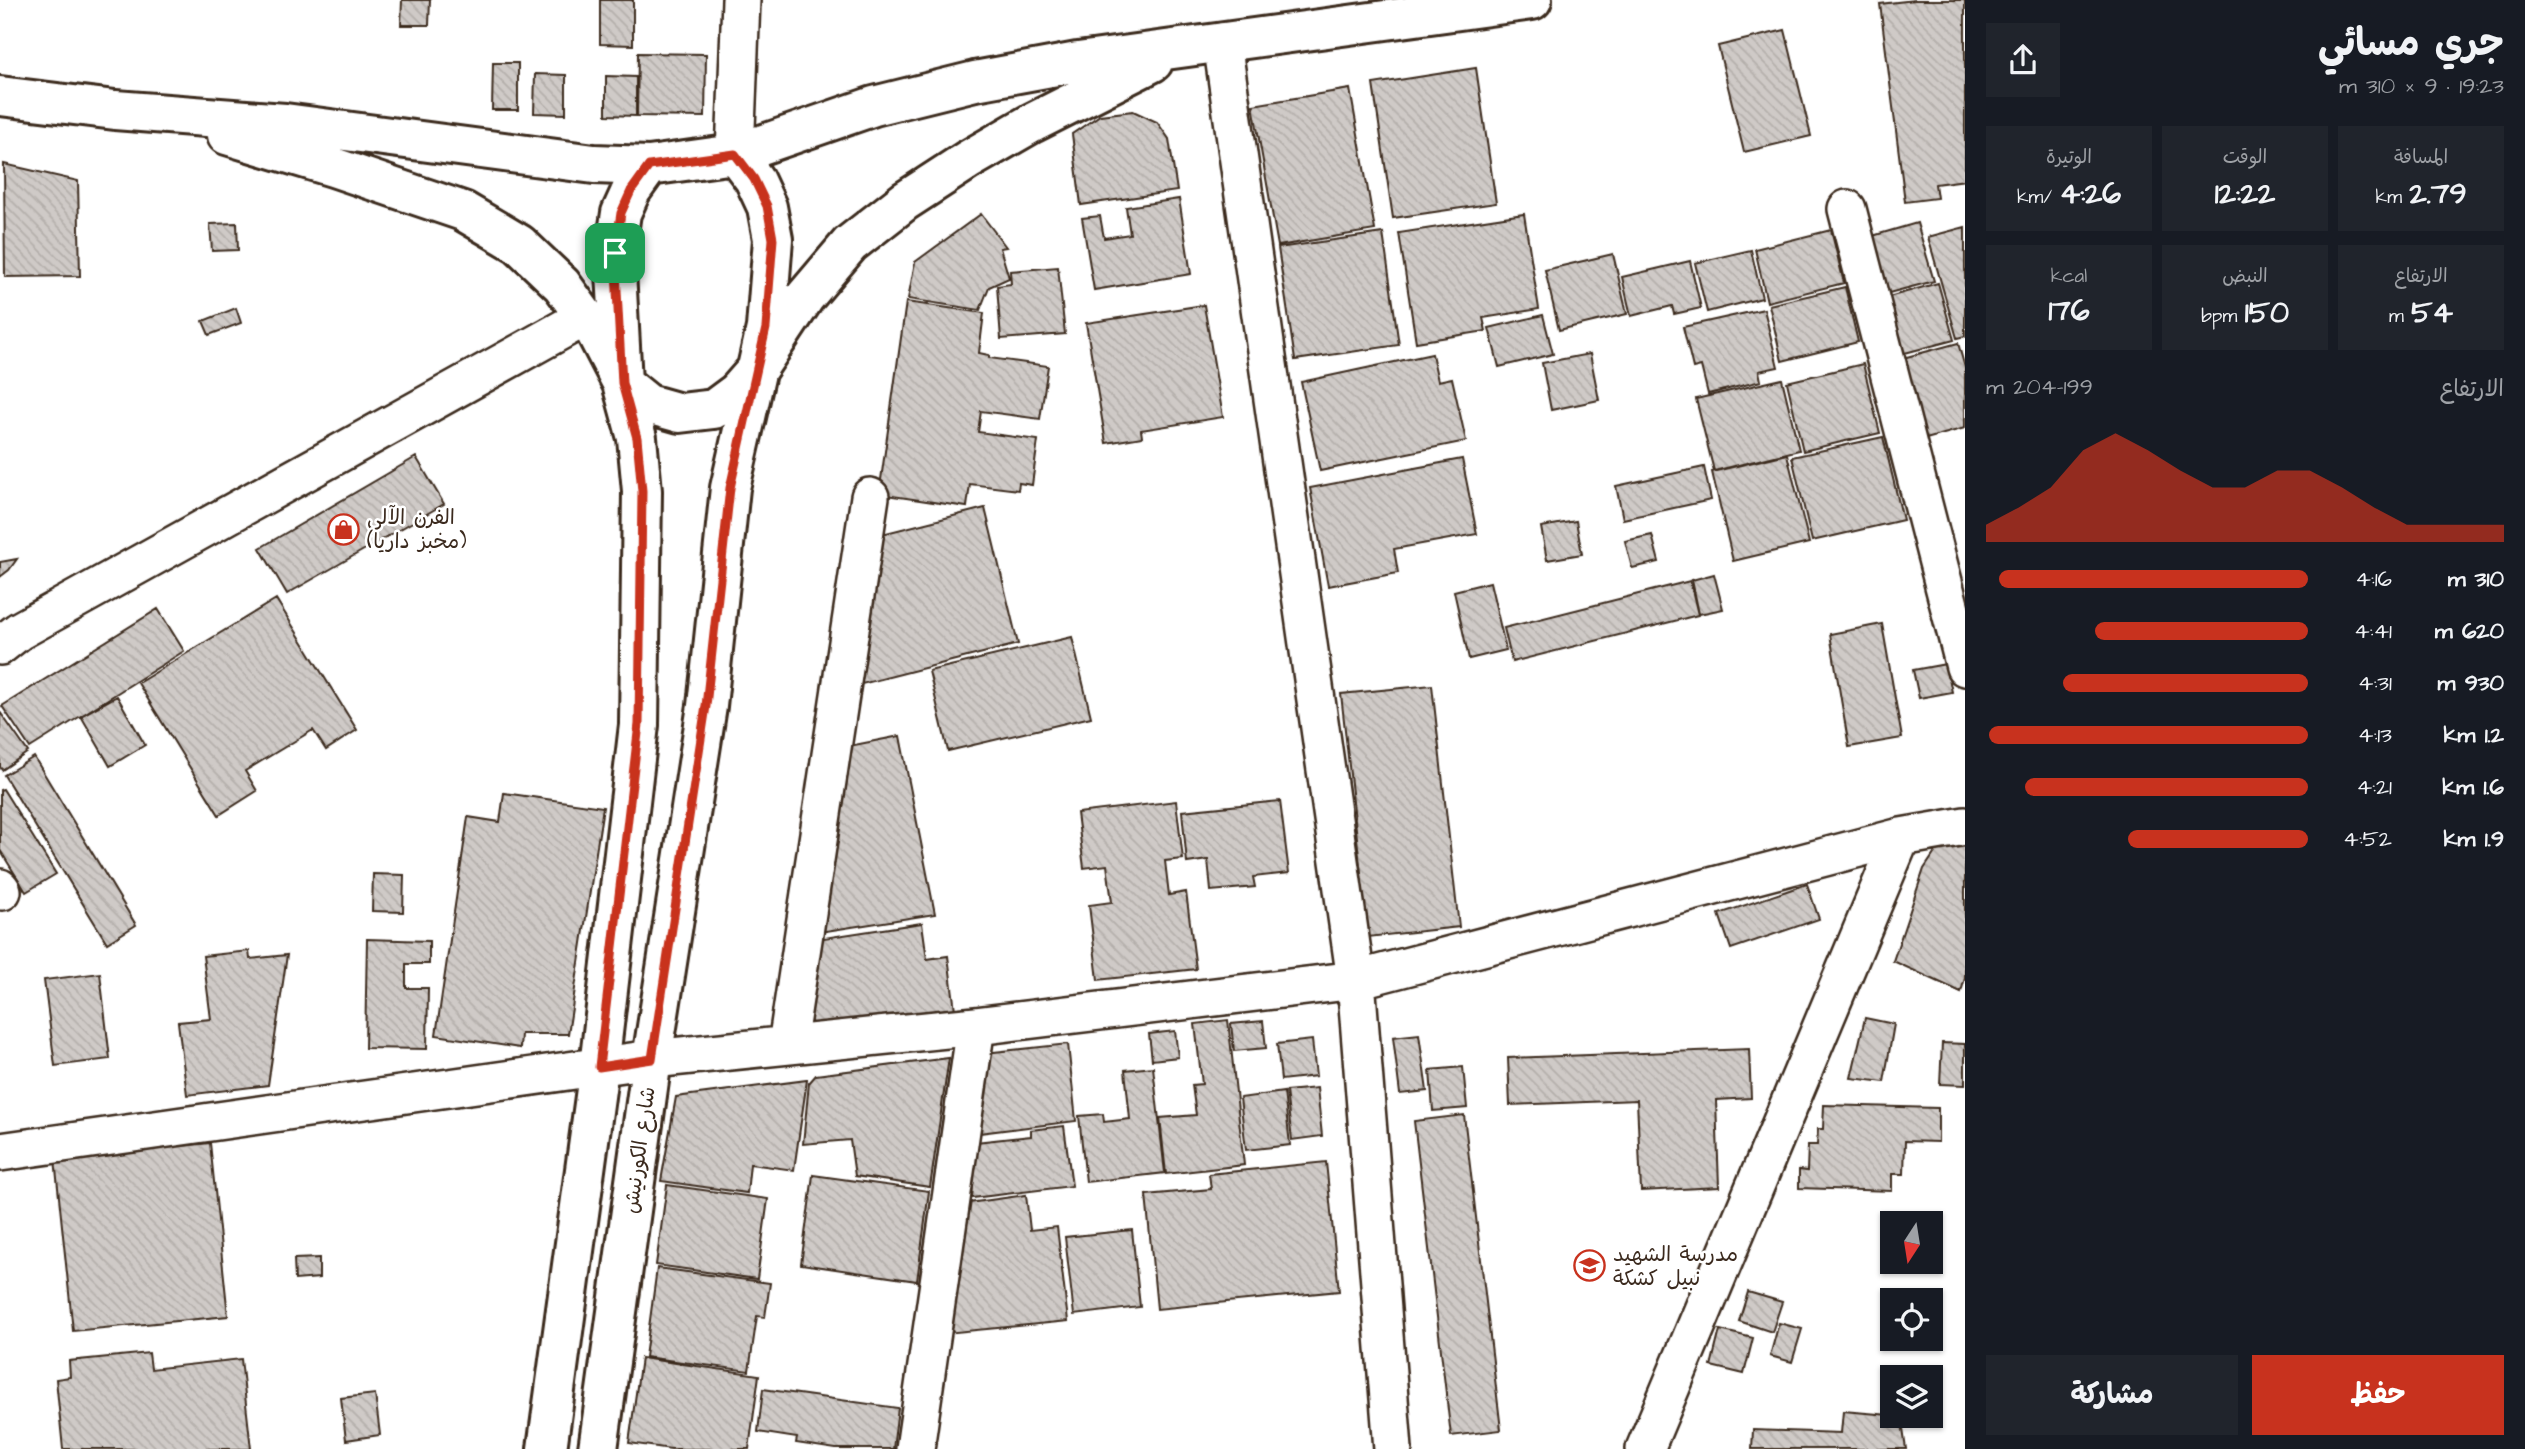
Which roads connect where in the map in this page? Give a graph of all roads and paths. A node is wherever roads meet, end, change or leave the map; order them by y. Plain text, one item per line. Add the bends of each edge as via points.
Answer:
1 (741, 0) edge
2 (1532, 0) edge
3 (1222, 42) junction
4 (1182, 48) junction
5 (0, 96) edge
6 (116, 110) junction
7 (735, 154) junction
8 (649, 166) junction
9 (1847, 209) dead end
10 (585, 317) junction
11 (758, 368) junction
12 (622, 383) junction
13 (870, 497) dead end
14 (0, 646) edge
15 (1965, 667) edge
16 (1965, 826) edge
17 (1902, 837) junction
18 (1356, 980) junction
19 (976, 1026) junction
20 (787, 1045) junction
21 (652, 1059) junction
22 (599, 1067) junction
23 (0, 1152) edge
24 (547, 1449) edge
25 (598, 1449) edge
26 (915, 1449) edge
27 (1393, 1449) edge
28 (1645, 1449) edge

1 - 7 street
2 - 3 main road
3 - 4 main road
3 - 18 street
4 - 7 main road via 975,81 874,106
4 - 11 main road via 1032,123 905,201 850,244 805,297
5 - 6 main road
6 - 8 main road via 285,123 594,164
6 - 10 main road via 262,145 463,211 519,244 562,285
7 - 8 main road
7 - 11 main road, شارع الكورنيش via 767,206 773,239
8 - 12 main road via 621,213 615,253
9 - 15 street
10 - 12 main road
10 - 14 street via 19,631
11 - 12 main road via 714,409 680,413 648,404
11 - 21 main road, شارع الكورنيش via 730,488 706,706
12 - 22 main road via 637,438 642,491 639,724
13 - 20 street
16 - 17 street
17 - 18 street
17 - 28 street
18 - 19 street
18 - 27 street
19 - 20 street
19 - 26 street
20 - 21 street
21 - 22 street
21 - 25 main road, شارع الكورنيش
22 - 23 street
22 - 24 main road

